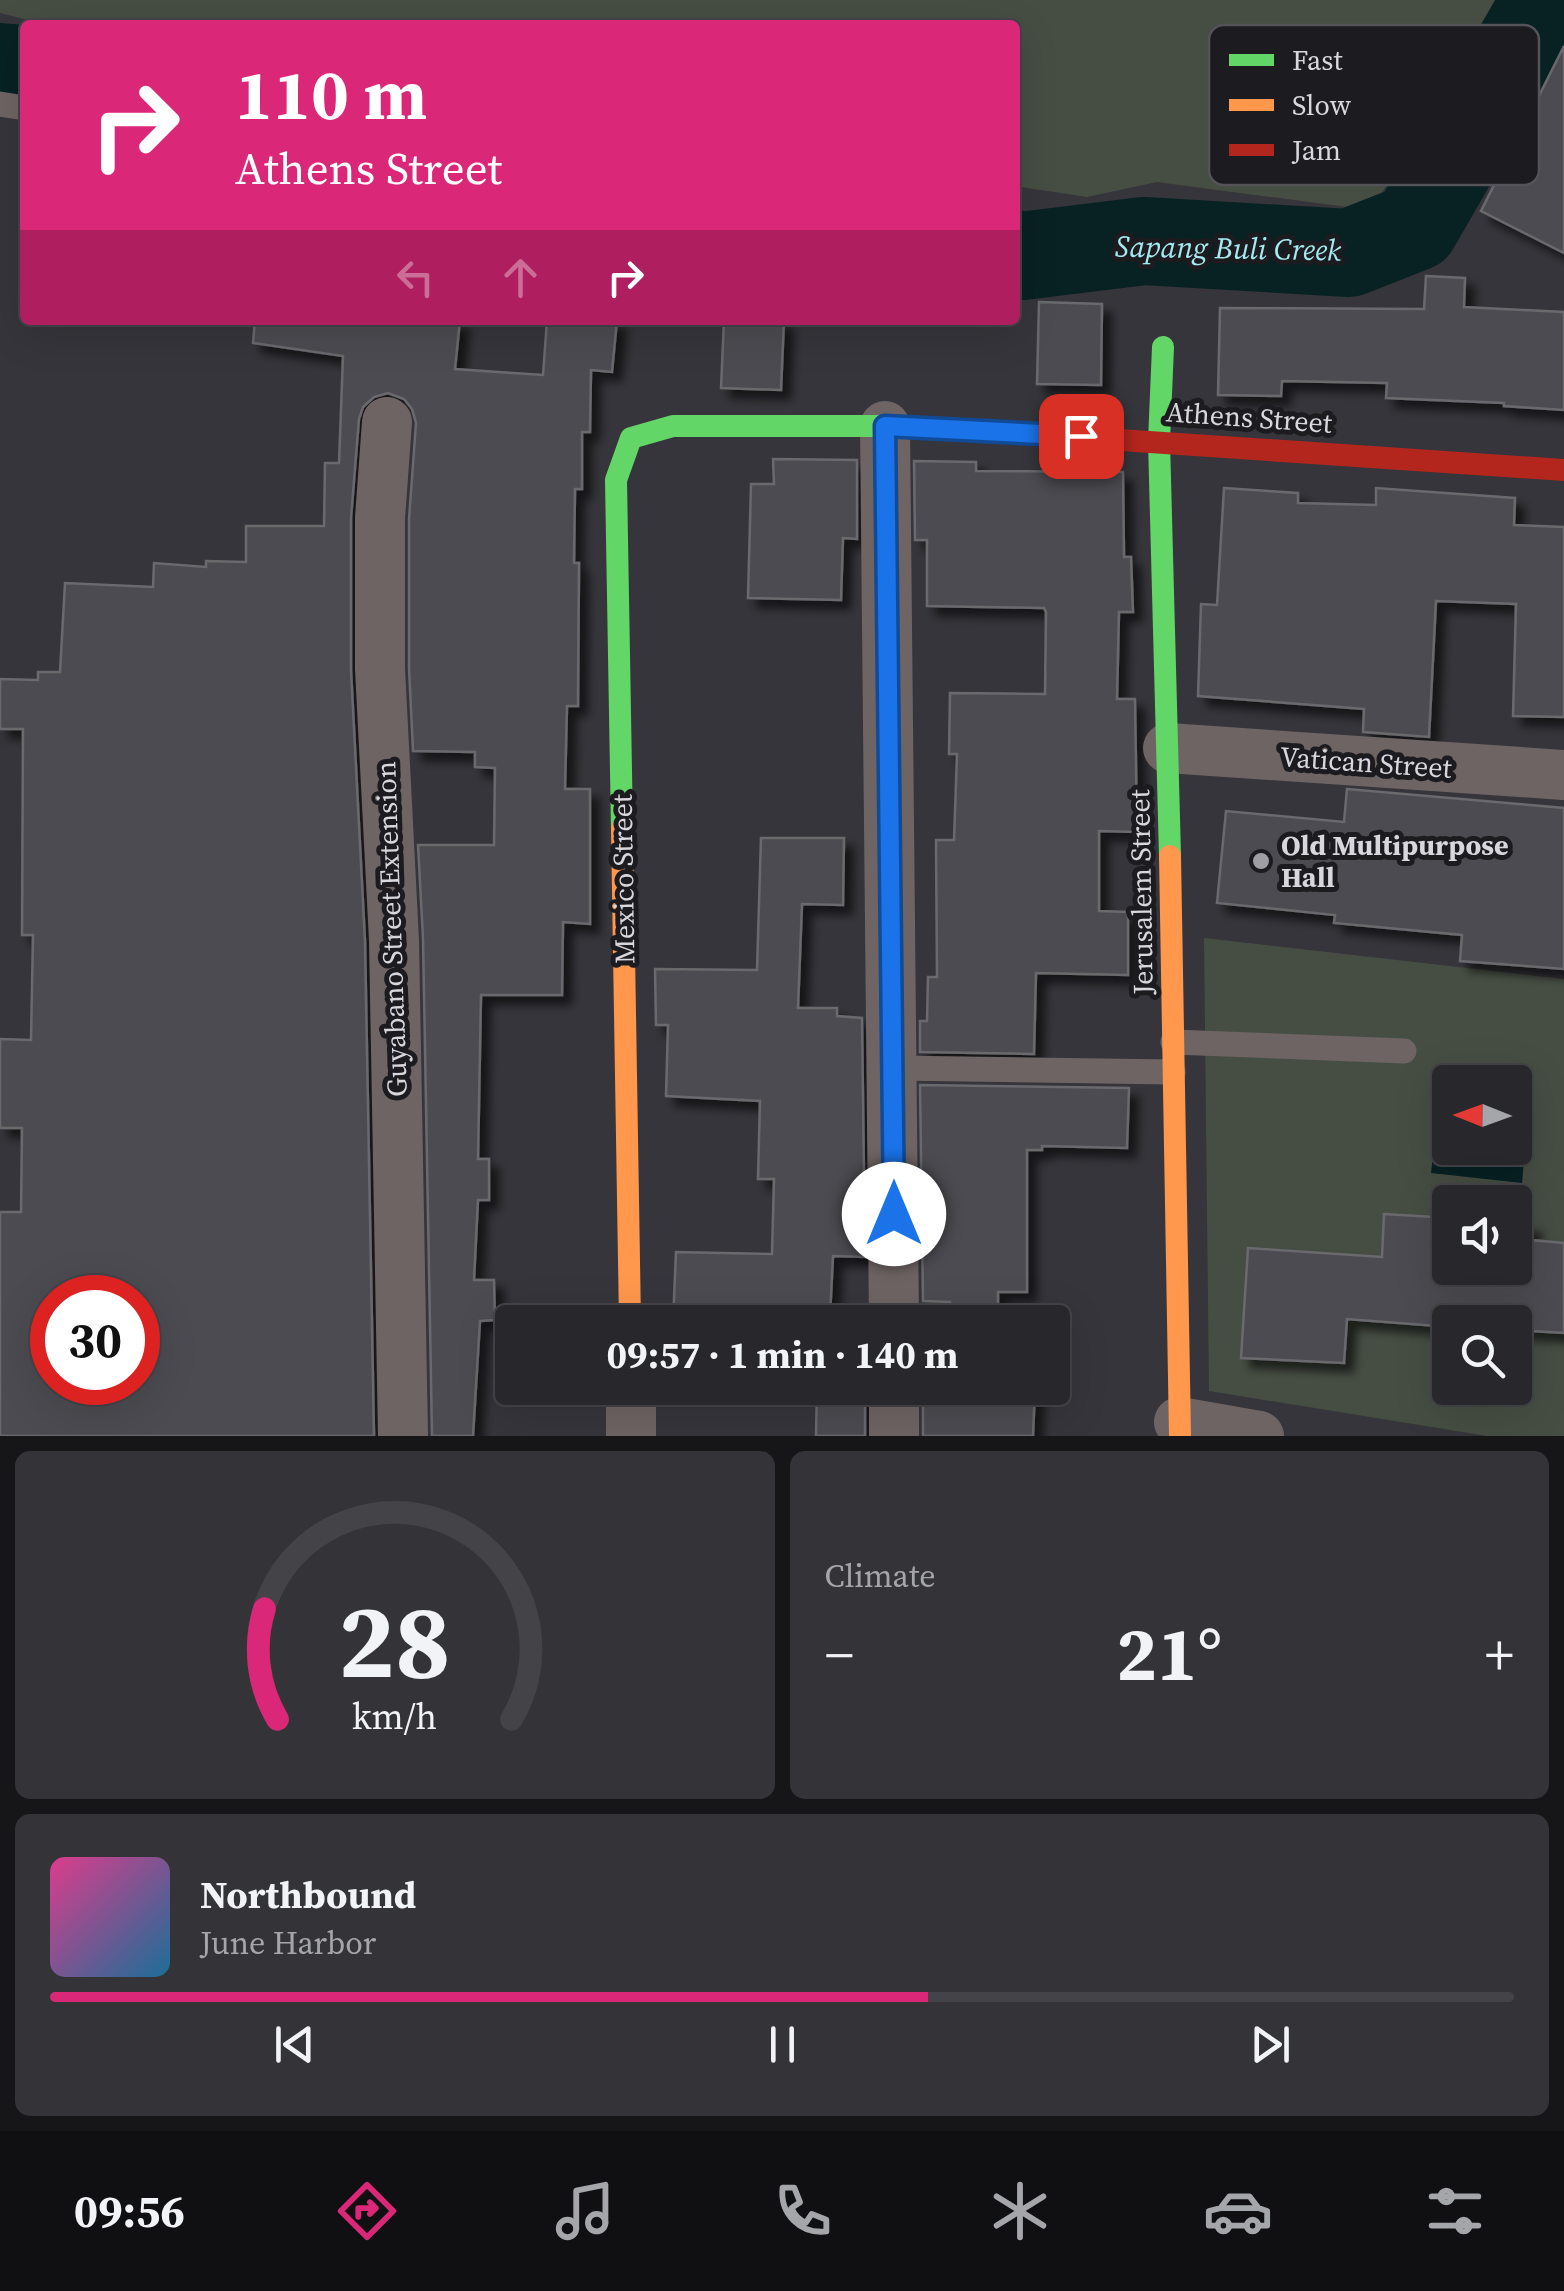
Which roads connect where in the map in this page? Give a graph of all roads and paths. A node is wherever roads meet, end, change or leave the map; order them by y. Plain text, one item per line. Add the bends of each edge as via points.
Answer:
1 (1162, 347) dead end
2 (386, 422) dead end
3 (885, 426) junction
4 (631, 438) joint
5 (1159, 440) junction
6 (1564, 470) edge
7 (1168, 748) junction
8 (1564, 775) edge
9 (1173, 1042) junction
10 (1404, 1050) dead end
11 (894, 1068) junction
12 (1173, 1072) junction
13 (630, 1305) edge
14 (894, 1305) edge
15 (630, 1405) edge
16 (894, 1405) edge
17 (1180, 1429) edge
18 (403, 1436) edge
19 (631, 1436) edge
20 (894, 1436) edge
21 (1258, 1436) edge

1 - 5 street, Jerusalem Street
2 - 18 street, Guyabano Street Extension via 380,669 394,940
3 - 4 street, Athens Street via 673,426
3 - 5 street, Athens Street
3 - 11 street
4 - 13 street, Mexico Street via 616,480
5 - 6 street, Athens Street
5 - 7 street, Jerusalem Street
7 - 8 street, Vatican Street
7 - 9 street, Jerusalem Street
9 - 10 lane
9 - 12 street, Jerusalem Street
11 - 12 lane
11 - 14 street
12 - 17 street, Jerusalem Street
15 - 19 street
16 - 20 street
17 - 21 street

